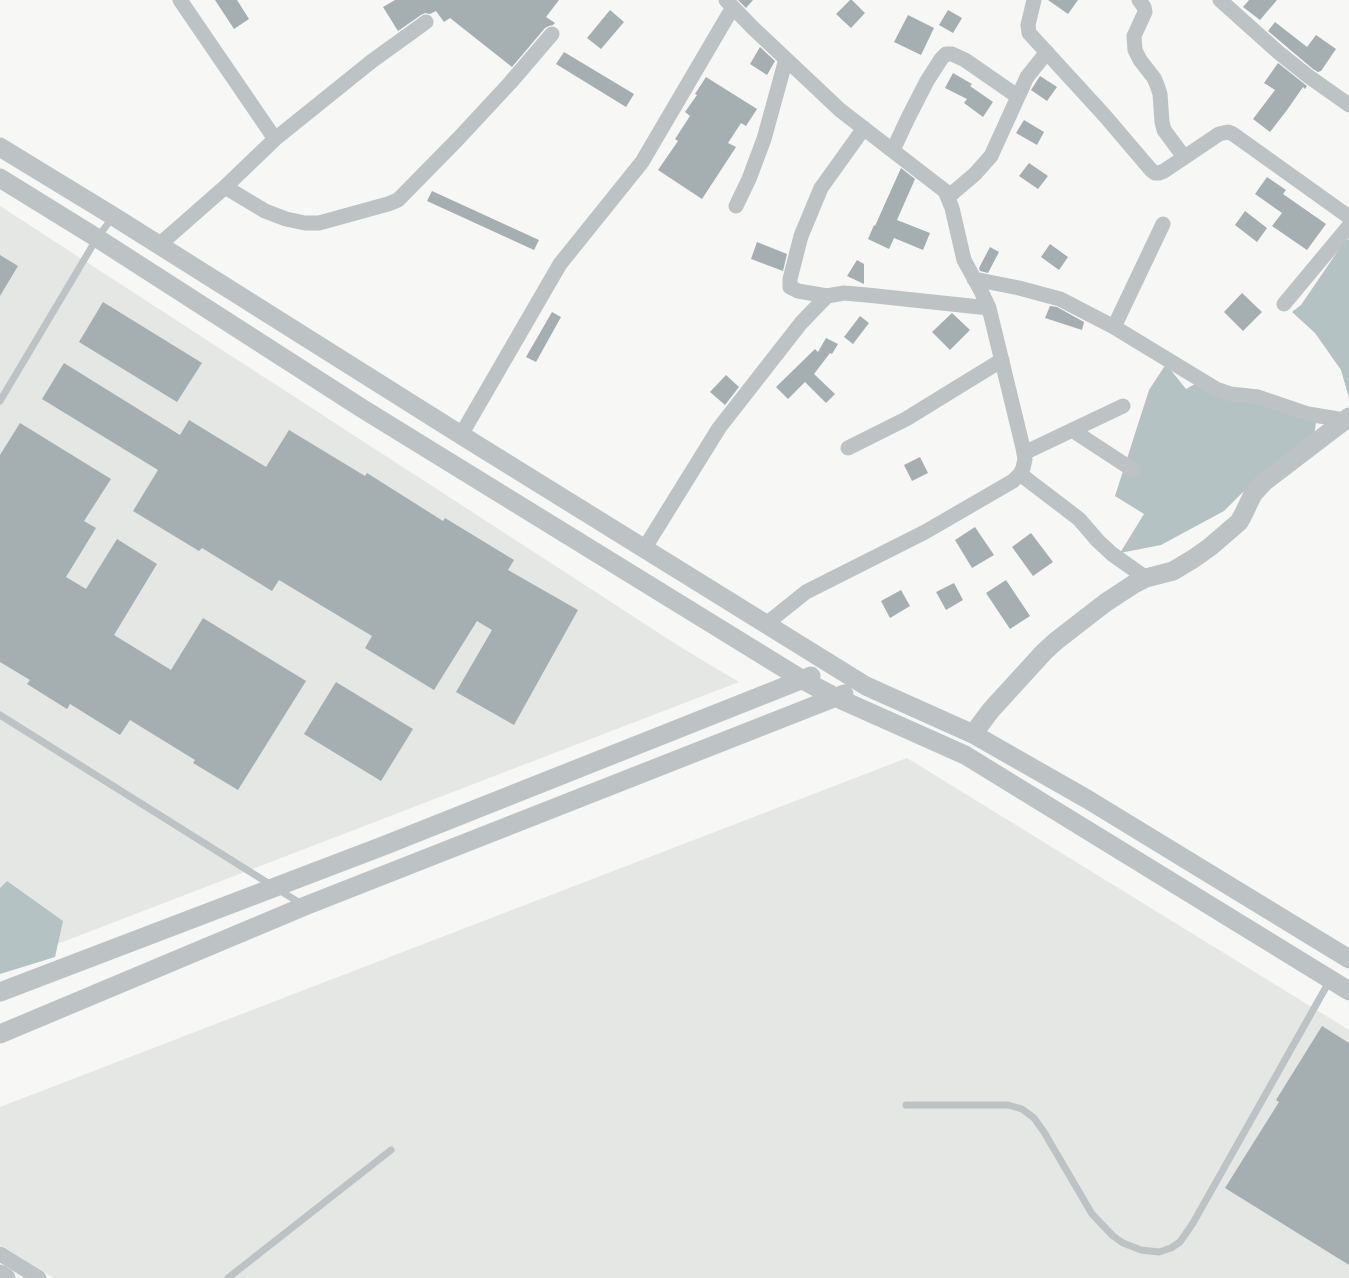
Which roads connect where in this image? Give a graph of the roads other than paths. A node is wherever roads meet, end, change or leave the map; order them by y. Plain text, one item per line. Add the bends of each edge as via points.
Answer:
1 (180, 0) edge
2 (1034, 0) edge
3 (1139, 0) edge
4 (1220, 0) edge
5 (730, 4) edge
6 (426, 22) dead end
7 (552, 34) dead end
8 (1047, 52) junction
9 (786, 59) junction
10 (1017, 96) junction
11 (1349, 105) edge
12 (864, 128) junction
13 (275, 139) junction
14 (0, 147) edge
15 (893, 150) junction
16 (1184, 157) junction
17 (0, 178) edge
18 (225, 187) junction
19 (948, 197) junction
20 (736, 206) dead end
21 (113, 216) junction
22 (1349, 217) edge
23 (1163, 224) dead end
24 (1349, 226) edge
25 (96, 238) junction
26 (159, 245) junction
27 (974, 279) junction
28 (827, 296) junction
29 (1284, 304) dead end
30 (989, 308) junction
31 (1114, 327) junction
32 (1002, 360) junction
33 (0, 401) edge
34 (1123, 406) dead end
35 (1347, 419) edge
36 (1072, 430) junction
37 (461, 435) junction
38 (848, 448) dead end
39 (1024, 453) junction
40 (1133, 470) dead end
41 (1020, 474) junction
42 (644, 548) junction
43 (1146, 578) junction
44 (766, 624) junction
45 (834, 667) junction
46 (803, 680) junction
47 (866, 686) junction
48 (835, 697) junction
49 (0, 715) edge
50 (973, 734) junction
51 (275, 887) junction
52 (305, 906) junction
53 (1349, 959) edge
54 (1330, 980) junction
55 (1349, 991) edge
56 (0, 992) edge
57 (0, 1034) edge
58 (906, 1104) dead end
59 (391, 1150) dead end
60 (0, 1254) edge
61 (0, 1274) edge
62 (6, 1278) edge
63 (39, 1278) edge
64 (228, 1278) edge

1 - 13 street
2 - 8 street via 1028,29
3 - 16 street via 1145,12 1134,36 1135,50 1157,85 1164,130
4 - 11 street via 1278,52
5 - 9 street
5 - 37 street via 642,162 560,264
6 - 13 street via 372,61
7 - 18 street via 510,83 398,200 319,223 305,224 265,211
8 - 10 street via 1031,70
8 - 16 street via 1151,170 1159,173
9 - 12 street via 840,110
9 - 20 street via 762,146 750,179
10 - 15 street via 965,60 946,54 927,81
10 - 19 street via 991,156
12 - 15 street
12 - 28 street via 821,188 801,236 790,279 790,287 798,291
13 - 18 street
14 - 21 street
15 - 19 street via 938,185
16 - 22 street via 1219,134 1228,132
17 - 25 street
18 - 26 street
19 - 27 street via 961,253
21 - 25 lane
21 - 26 street
23 - 31 street
24 - 29 street
25 - 33 lane
25 - 46 street via 363,409
26 - 37 street
27 - 30 street
27 - 31 street via 1048,295
28 - 30 street via 844,293
28 - 42 street via 801,323 719,428
30 - 32 street
31 - 35 street via 1216,389 1231,394 1258,397 1308,414
32 - 38 street via 906,419
32 - 39 street
34 - 36 street
35 - 43 street via 1260,485 1239,522 1210,547 1173,571
36 - 39 street
36 - 40 street
37 - 42 street
39 - 41 street via 1024,468
41 - 43 street via 1079,519 1112,554
41 - 44 street via 1013,481 925,532 806,592
42 - 44 street
43 - 50 street via 1104,603 1050,646 991,710
44 - 45 street
45 - 46 street
45 - 47 street
46 - 48 street
46 - 51 street
47 - 48 street
47 - 50 street
48 - 52 street
48 - 54 street via 964,755
49 - 51 lane
50 - 53 street via 1087,799
51 - 52 lane
51 - 56 street
52 - 57 street
54 - 55 street
54 - 58 lane via 1193,1223 1180,1242 1159,1252 1141,1250 1113,1236 1092,1214 1034,1118 1022,1109 1008,1105
59 - 64 lane
60 - 63 street
61 - 62 street

